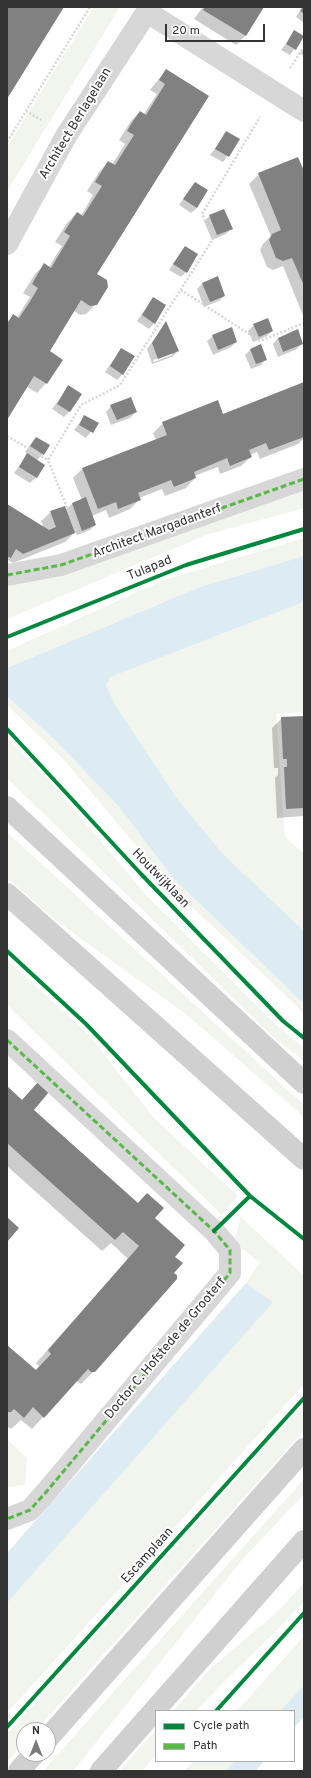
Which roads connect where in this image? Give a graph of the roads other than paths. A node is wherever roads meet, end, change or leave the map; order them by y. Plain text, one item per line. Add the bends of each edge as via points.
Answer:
1 (149, 10) edge
2 (304, 112) edge
3 (7, 244) edge
4 (304, 479) edge
5 (7, 575) edge
6 (7, 806) edge
7 (7, 894) edge
8 (7, 1040) edge
9 (304, 1083) edge
10 (304, 1159) edge
11 (304, 1449) edge
12 (7, 1519) edge
13 (304, 1541) edge
14 (56, 1729) edge
15 (27, 1762) edge
16 (19, 1771) edge
17 (101, 1771) edge

1 - 2 street
1 - 3 street, Architect Berlagelaan via 66,136
4 - 5 street, Architect Margadanterf via 61,566
6 - 9 main road
7 - 10 main road
8 - 12 street, Doctor C. Hofstede de Grooterf via 214,1231 230,1250 230,1273 43,1496 30,1510
11 - 14 main road
13 - 17 main road
15 - 16 main road

